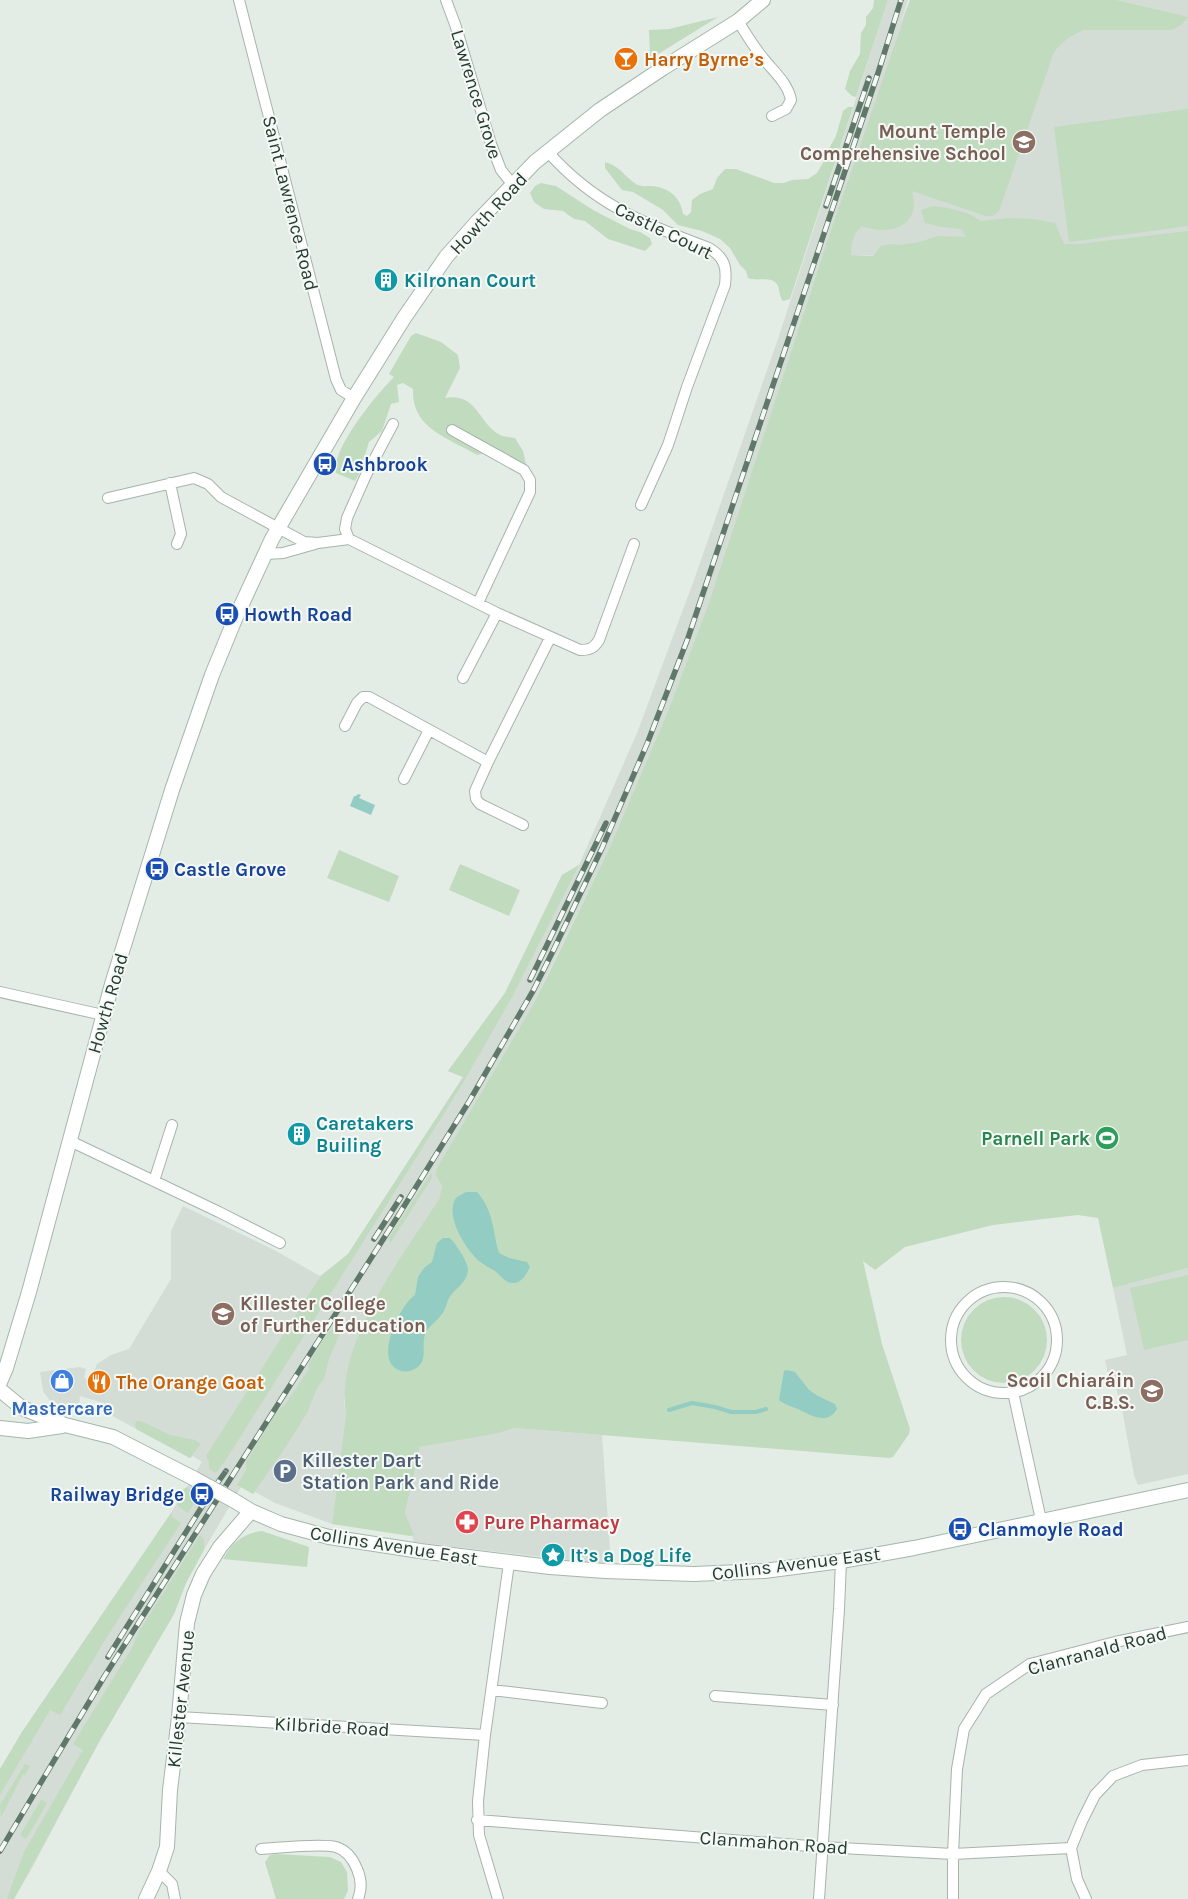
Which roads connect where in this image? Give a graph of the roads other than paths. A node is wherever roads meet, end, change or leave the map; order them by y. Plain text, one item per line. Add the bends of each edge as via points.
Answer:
1 (239, 0) edge
2 (446, 0) edge
3 (763, 0) edge
4 (738, 21) junction
5 (772, 116) dead end
6 (548, 152) junction
7 (513, 185) junction
8 (354, 398) junction
9 (393, 424) dead end
10 (452, 430) dead end
11 (170, 483) junction
12 (108, 498) dead end
13 (641, 505) dead end
14 (279, 528) junction
15 (349, 539) junction
16 (318, 543) junction
17 (177, 544) dead end
18 (634, 544) dead end
19 (266, 554) junction
20 (478, 603) junction
21 (497, 613) junction
22 (550, 638) junction
23 (463, 678) dead end
24 (345, 726) dead end
25 (429, 730) junction
26 (488, 762) junction
27 (404, 779) dead end
28 (523, 825) dead end
29 (0, 992) edge
30 (103, 1015) junction
31 (172, 1125) dead end
32 (70, 1141) junction
33 (154, 1181) junction
34 (280, 1244) dead end
35 (0, 1382) edge
36 (0, 1390) edge
37 (1013, 1392) junction
38 (65, 1425) junction
39 (0, 1428) edge
40 (1188, 1490) edge
41 (251, 1511) junction
42 (1041, 1520) junction
43 (841, 1561) junction
44 (509, 1563) junction
45 (1188, 1627) edge
46 (492, 1690) junction
47 (715, 1696) dead end
48 (602, 1703) dead end
49 (833, 1705) junction
50 (179, 1717) junction
51 (485, 1735) junction
52 (1188, 1760) edge
53 (477, 1820) junction
54 (822, 1847) junction
55 (1071, 1848) junction
56 (261, 1849) dead end
57 (953, 1854) junction
58 (159, 1871) junction
59 (146, 1899) edge
60 (175, 1899) edge
61 (358, 1899) edge
62 (498, 1899) edge
63 (819, 1899) edge
64 (953, 1899) edge
65 (1086, 1899) edge

1 - 8 street, Saint Lawrence Road via 336,379 341,390
2 - 7 street, Lawrence Grove via 491,144 501,170
3 - 4 main road, Howth Road
4 - 5 street via 750,42 790,92 791,100 786,108
4 - 6 main road, Howth Road via 612,101
6 - 7 main road, Howth Road
6 - 13 street, Castle Court via 582,184 620,211 718,254 727,272 668,445
7 - 8 main road, Howth Road via 446,257
8 - 14 main road, Howth Road
9 - 15 street via 347,518
10 - 20 street via 524,470 530,480 530,492
11 - 12 street
11 - 14 street via 194,478 201,480 221,497
11 - 17 street via 181,534
14 - 16 street via 304,542
14 - 19 main road, Howth Road
15 - 16 street
15 - 20 street
16 - 19 street via 283,553
18 - 22 street via 594,646 580,650
19 - 30 main road, Howth Road via 235,619 187,743
20 - 21 street
21 - 22 street
21 - 23 street
22 - 26 street
24 - 25 street via 356,703 363,697 369,697
25 - 26 street
25 - 27 street
26 - 28 street via 475,791 476,799
29 - 30 street
30 - 32 main road, Howth Road
31 - 33 street
32 - 33 street
32 - 35 main road, Howth Road via 26,1302
33 - 34 street
36 - 38 main road, Collins Avenue East via 22,1408
37 - 37 street via 995,1392 979,1387 965,1376 955,1361 951,1344 952,1327 959,1311 971,1298 987,1290 1004,1287 1021,1290 1037,1298 1048,1310 1056,1332 1053,1361 1043,1376 1030,1386
37 - 42 street
38 - 39 main road, Collins Avenue East via 28,1431
38 - 41 main road, Collins Avenue East, bridge via 124,1441
40 - 42 main road, Collins Avenue East
41 - 44 main road, Collins Avenue East via 315,1534
41 - 50 main road, Killester Avenue via 220,1547 194,1595 187,1623
42 - 43 main road, Collins Avenue East
43 - 44 main road, Collins Avenue East via 764,1571 694,1574
43 - 49 street
44 - 46 street
45 - 57 street, Clanranald Road via 1030,1664 986,1694 964,1729 957,1769
46 - 48 street
46 - 51 street
47 - 49 street
49 - 54 street
50 - 51 street, Kilbride Road
50 - 58 main road, Killester Avenue via 167,1848
51 - 53 street
52 - 55 street via 1142,1765 1113,1776 1095,1795
53 - 54 street, Clanmahon Road
53 - 62 street
54 - 57 street, Clanmahon Road
54 - 63 street
55 - 57 street, Clanmahon Road
55 - 65 street via 1077,1880
56 - 61 street via 336,1847 347,1853 359,1874 361,1892
57 - 64 street, Clanranald Road
58 - 59 main road, Killester Avenue
58 - 60 street via 172,1884

